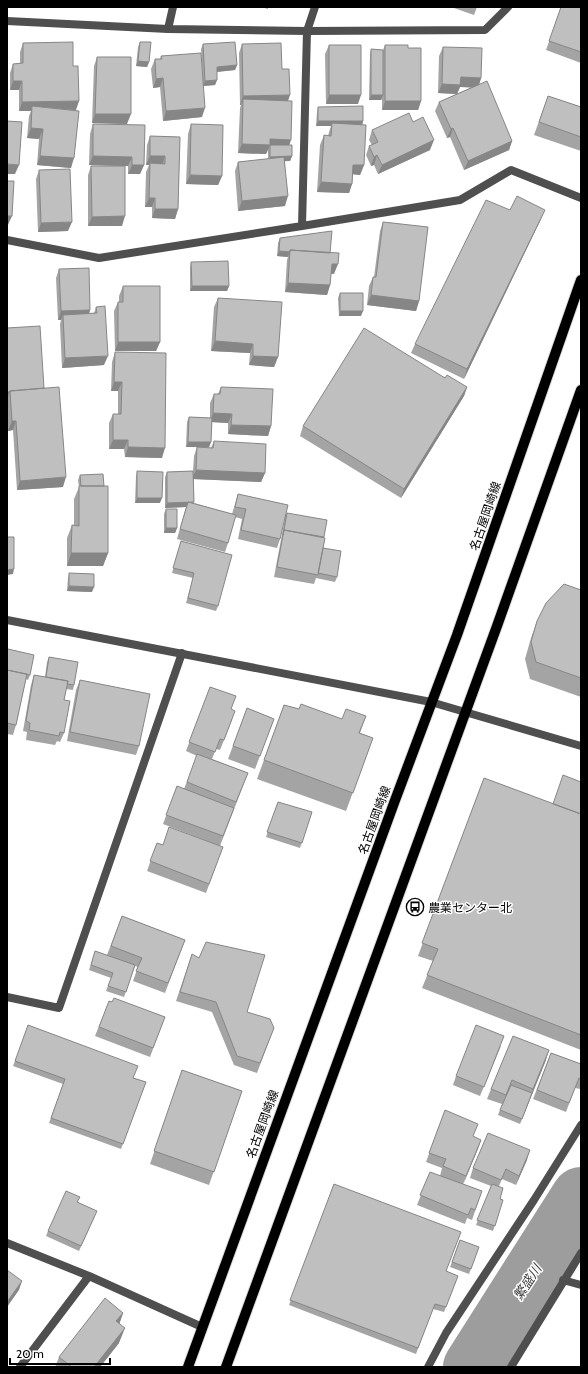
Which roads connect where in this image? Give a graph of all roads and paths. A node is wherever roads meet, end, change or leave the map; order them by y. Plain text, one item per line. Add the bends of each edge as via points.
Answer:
1 (173, 7) edge
2 (315, 7) edge
3 (508, 7) edge
4 (7, 21) edge
5 (168, 29) junction
6 (307, 31) junction
7 (581, 198) edge
8 (302, 226) junction
9 (7, 240) edge
10 (581, 280) edge
11 (581, 390) edge
12 (7, 620) edge
13 (182, 653) junction
14 (431, 702) junction
15 (465, 712) junction
16 (581, 746) edge
17 (7, 997) edge
18 (581, 1125) edge
19 (7, 1243) edge
20 (581, 1253) edge
21 (89, 1276) junction
22 (563, 1280) junction
23 (581, 1285) edge
24 (202, 1326) junction
25 (20, 1367) edge
26 (188, 1367) edge
27 (226, 1367) edge
28 (428, 1367) edge
29 (511, 1367) edge

1 - 5 street
2 - 6 street
3 - 6 street via 485,30
4 - 5 street
5 - 6 street
6 - 8 street
7 - 8 street via 511,170 460,200
8 - 9 street via 99,258
10 - 14 main road, 名古屋岡崎線 via 457,635
11 - 15 main road
12 - 13 street
13 - 14 street
13 - 17 street via 59,1008
14 - 15 street
14 - 24 main road, 名古屋岡崎線
15 - 16 street
15 - 27 main road
18 - 28 street via 446,1333
19 - 21 street
20 - 22 street
21 - 24 street
21 - 25 street
22 - 23 street
22 - 29 street
24 - 26 main road, 名古屋岡崎線

